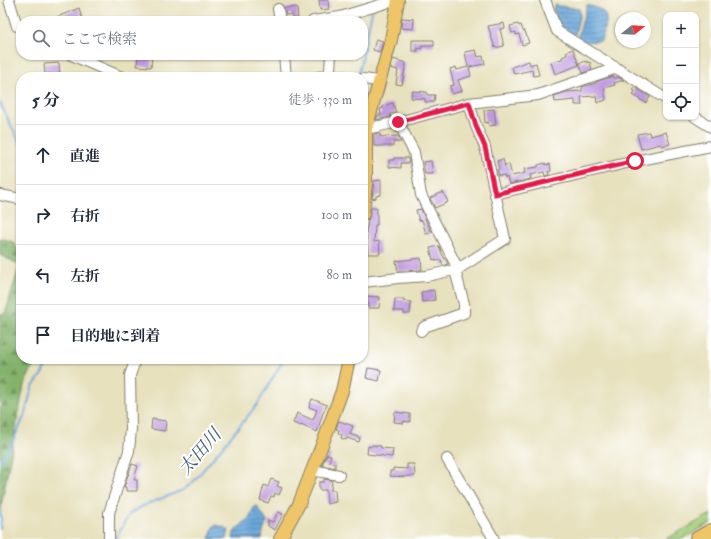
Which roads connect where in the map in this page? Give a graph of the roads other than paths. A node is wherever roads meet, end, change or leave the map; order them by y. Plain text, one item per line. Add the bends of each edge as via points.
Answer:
1 (9, 0) edge
2 (397, 0) edge
3 (545, 0) edge
4 (278, 9) dead end
5 (279, 16) edge
6 (347, 16) edge
7 (16, 23) edge
8 (83, 60) edge
9 (284, 60) edge
10 (331, 60) edge
11 (617, 68) junction
12 (110, 72) edge
13 (286, 72) edge
14 (328, 72) edge
15 (368, 80) edge
16 (379, 81) junction
17 (663, 97) edge
18 (469, 103) junction
19 (699, 120) edge
20 (368, 122) edge
21 (398, 122) junction
22 (711, 127) edge
23 (368, 129) edge
24 (711, 146) edge
25 (0, 194) edge
26 (495, 194) junction
27 (16, 197) edge
28 (456, 269) junction
29 (368, 281) edge
30 (421, 331) dead end
31 (134, 364) edge
32 (348, 364) edge
33 (446, 459) dead end
34 (312, 470) junction
35 (340, 475) dead end
36 (711, 531) edge
37 (109, 539) edge
38 (280, 539) edge
39 (494, 539) edge
40 (698, 539) edge

1 - 7 street
2 - 6 street
2 - 16 main road via 391,40
3 - 11 street via 557,31
4 - 5 street
8 - 12 street
9 - 13 street
10 - 14 street
11 - 17 street
11 - 18 street via 538,95
15 - 16 street
16 - 20 main road
18 - 21 street
18 - 26 street via 485,147
19 - 22 street
21 - 23 street
21 - 28 street via 414,152 421,195
24 - 26 street
25 - 27 street
26 - 28 street via 505,239
28 - 29 street via 427,276
28 - 30 street via 464,313 424,327
31 - 37 street via 130,375 129,451 109,513
32 - 34 main road via 342,391
33 - 39 street
34 - 35 street
34 - 38 main road via 299,504
36 - 40 highway

